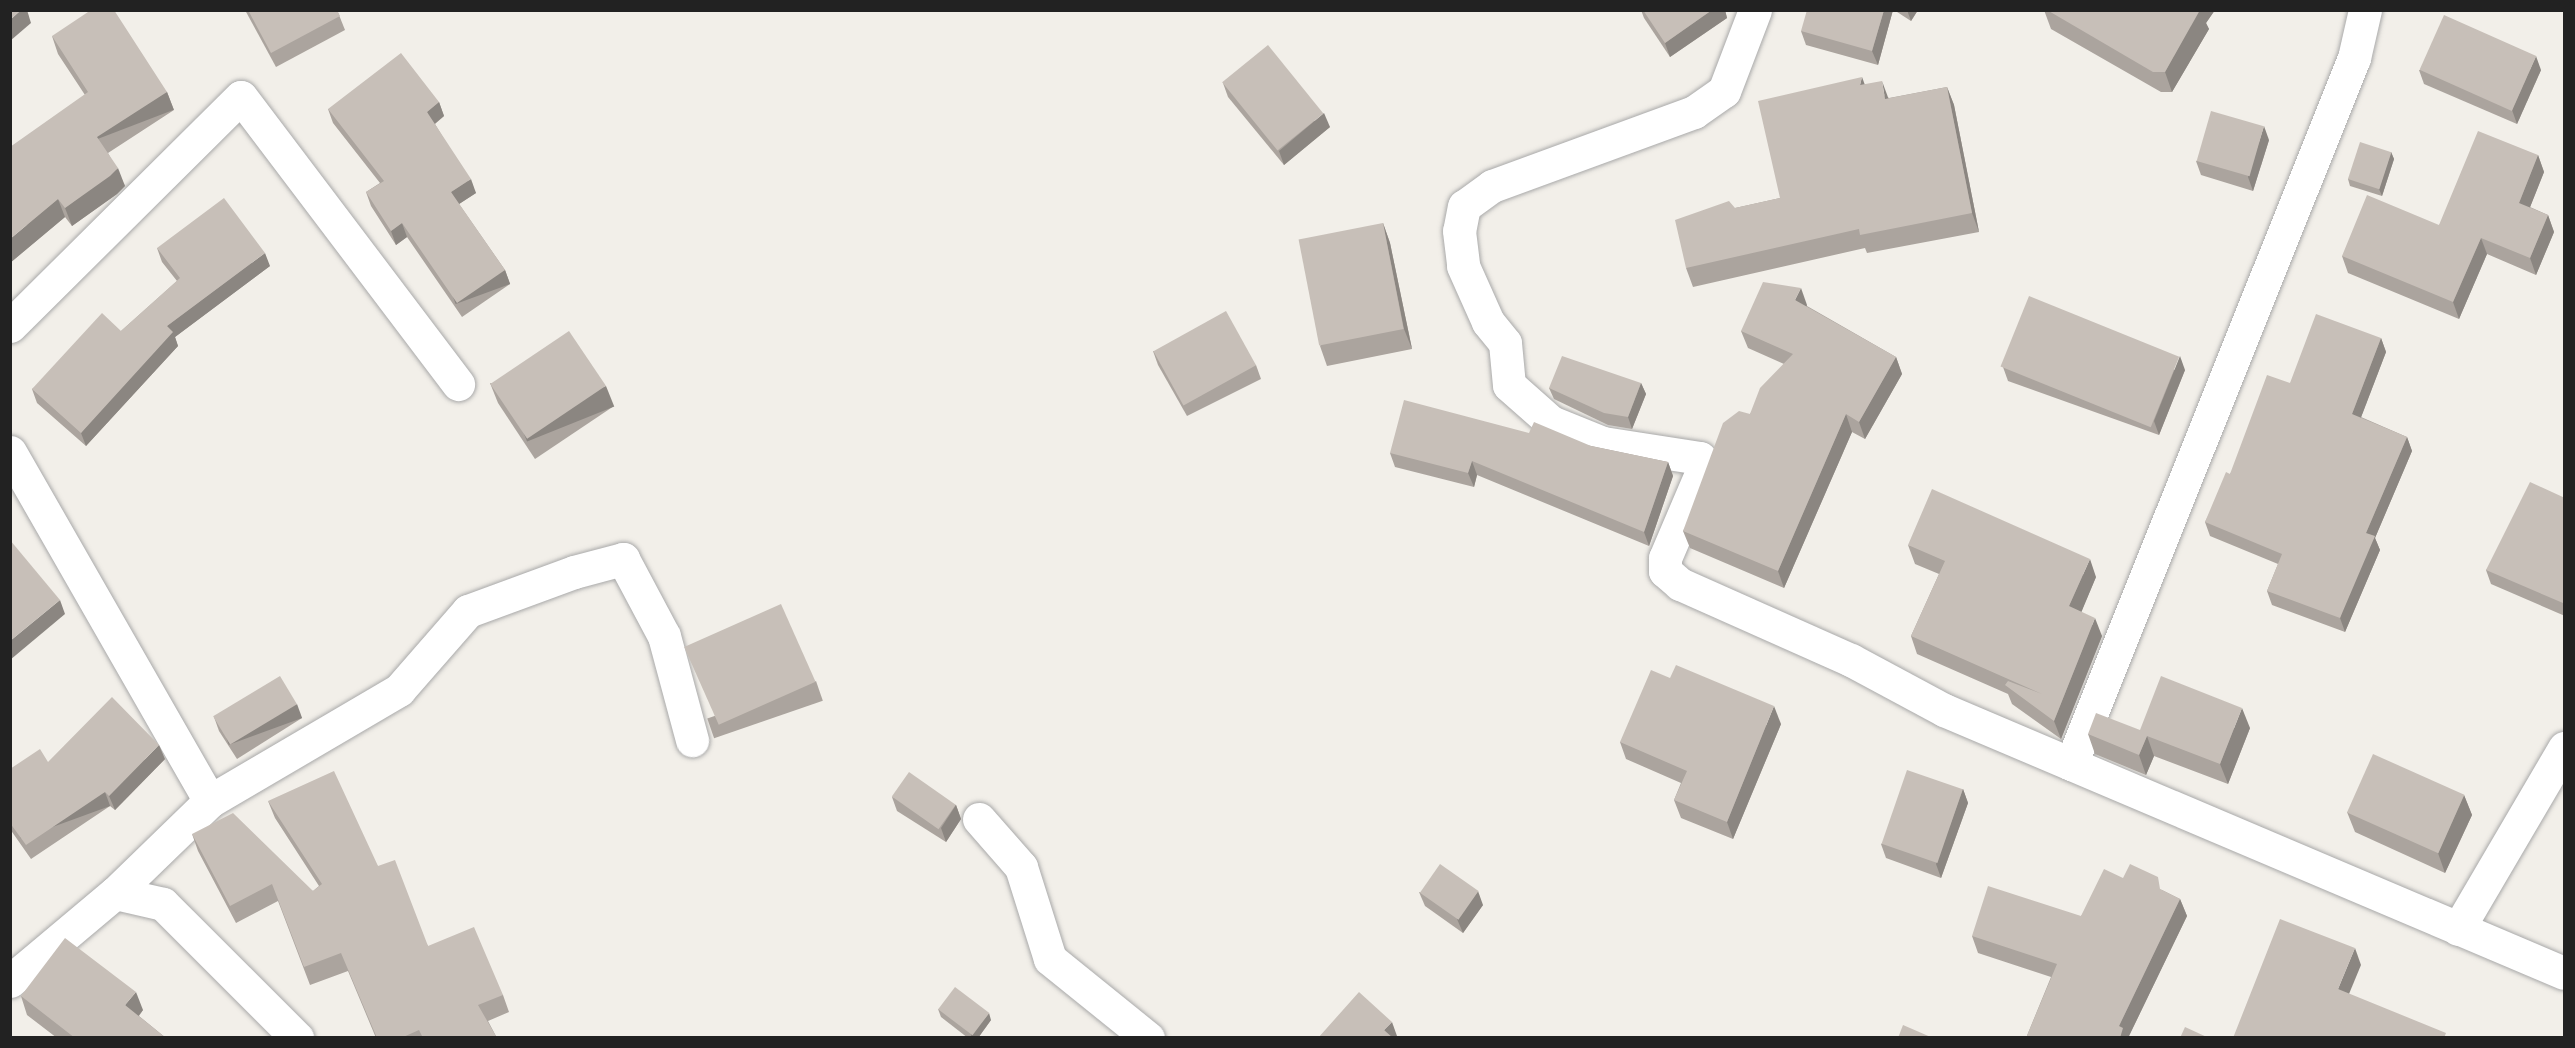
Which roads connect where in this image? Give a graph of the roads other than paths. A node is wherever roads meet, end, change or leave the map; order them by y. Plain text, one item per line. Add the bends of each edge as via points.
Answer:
1 (1755, 10) edge
2 (2365, 10) edge
3 (10, 326) edge
4 (458, 384) dead end
5 (10, 452) edge
6 (692, 740) dead end
7 (2565, 748) edge
8 (2071, 764) junction
9 (210, 801) junction
10 (979, 819) dead end
11 (114, 893) junction
12 (2457, 929) junction
13 (2565, 973) edge
14 (10, 981) edge
15 (297, 1038) edge
16 (1148, 1038) edge

1 - 8 street via 1724,91 1694,112 1492,186 1464,206 1459,231 1463,266 1488,322 1505,343 1509,385 1551,422 1603,443 1700,458 1704,469 1665,558 1665,571 1680,584
2 - 8 street via 2354,58
3 - 4 street via 241,97
5 - 9 street
6 - 9 street via 664,636 623,559 468,611 399,690
7 - 12 street
8 - 12 street
9 - 11 street
10 - 16 street via 1021,867 1050,959
11 - 14 street
11 - 15 street via 163,904
12 - 13 street

